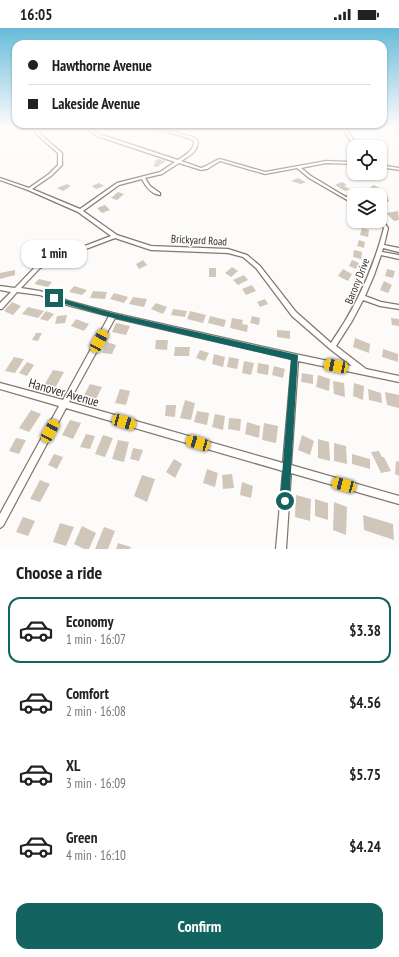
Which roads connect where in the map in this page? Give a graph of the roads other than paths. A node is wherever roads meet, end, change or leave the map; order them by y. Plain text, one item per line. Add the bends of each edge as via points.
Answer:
1 (59, 152) edge
2 (150, 152) edge
3 (192, 152) edge
4 (179, 162) junction
5 (347, 163) edge
6 (387, 167) edge
7 (298, 168) junction
8 (399, 169) edge
9 (144, 178) junction
10 (0, 180) edge
11 (30, 189) junction
12 (159, 194) dead end
13 (347, 198) edge
14 (80, 211) junction
15 (386, 228) edge
16 (115, 236) junction
17 (382, 246) junction
18 (399, 250) edge
19 (379, 253) junction
20 (399, 257) edge
21 (0, 288) edge
22 (16, 290) junction
23 (363, 296) junction
24 (0, 307) edge
25 (399, 307) edge
26 (113, 315) junction
27 (332, 347) junction
28 (295, 357) junction
29 (364, 371) junction
30 (399, 379) edge
31 (0, 386) edge
32 (64, 404) junction
33 (288, 470) junction
34 (399, 500) edge
35 (0, 523) edge
36 (281, 549) edge

1 - 11 street via 60,165
2 - 4 street
3 - 4 street
4 - 7 street via 204,169 213,161 220,160 265,172
4 - 9 street via 161,173
5 - 7 street via 326,162
6 - 8 street
7 - 13 street
9 - 12 street via 148,187
9 - 14 street via 118,184
10 - 11 street, Brickyard Road
11 - 14 street, Brickyard Road
14 - 16 street, Brickyard Road
15 - 17 street, Barony Drive
16 - 22 street via 38,267
16 - 27 street, Brickyard Road via 151,248 228,251 245,256 258,267 294,314
17 - 18 street
17 - 19 street, Barony Drive
19 - 20 street
19 - 23 street, Barony Drive
21 - 22 street
22 - 24 street
22 - 26 street via 40,293
23 - 25 street via 380,304
23 - 27 street, Barony Drive via 349,323
26 - 28 street
26 - 32 street
27 - 29 street, Brickyard Road
28 - 29 street
28 - 33 street
29 - 30 street
31 - 32 street, Hanover Avenue
32 - 33 street, Hanover Avenue
32 - 35 street
33 - 34 street, Hanover Avenue
33 - 36 street

